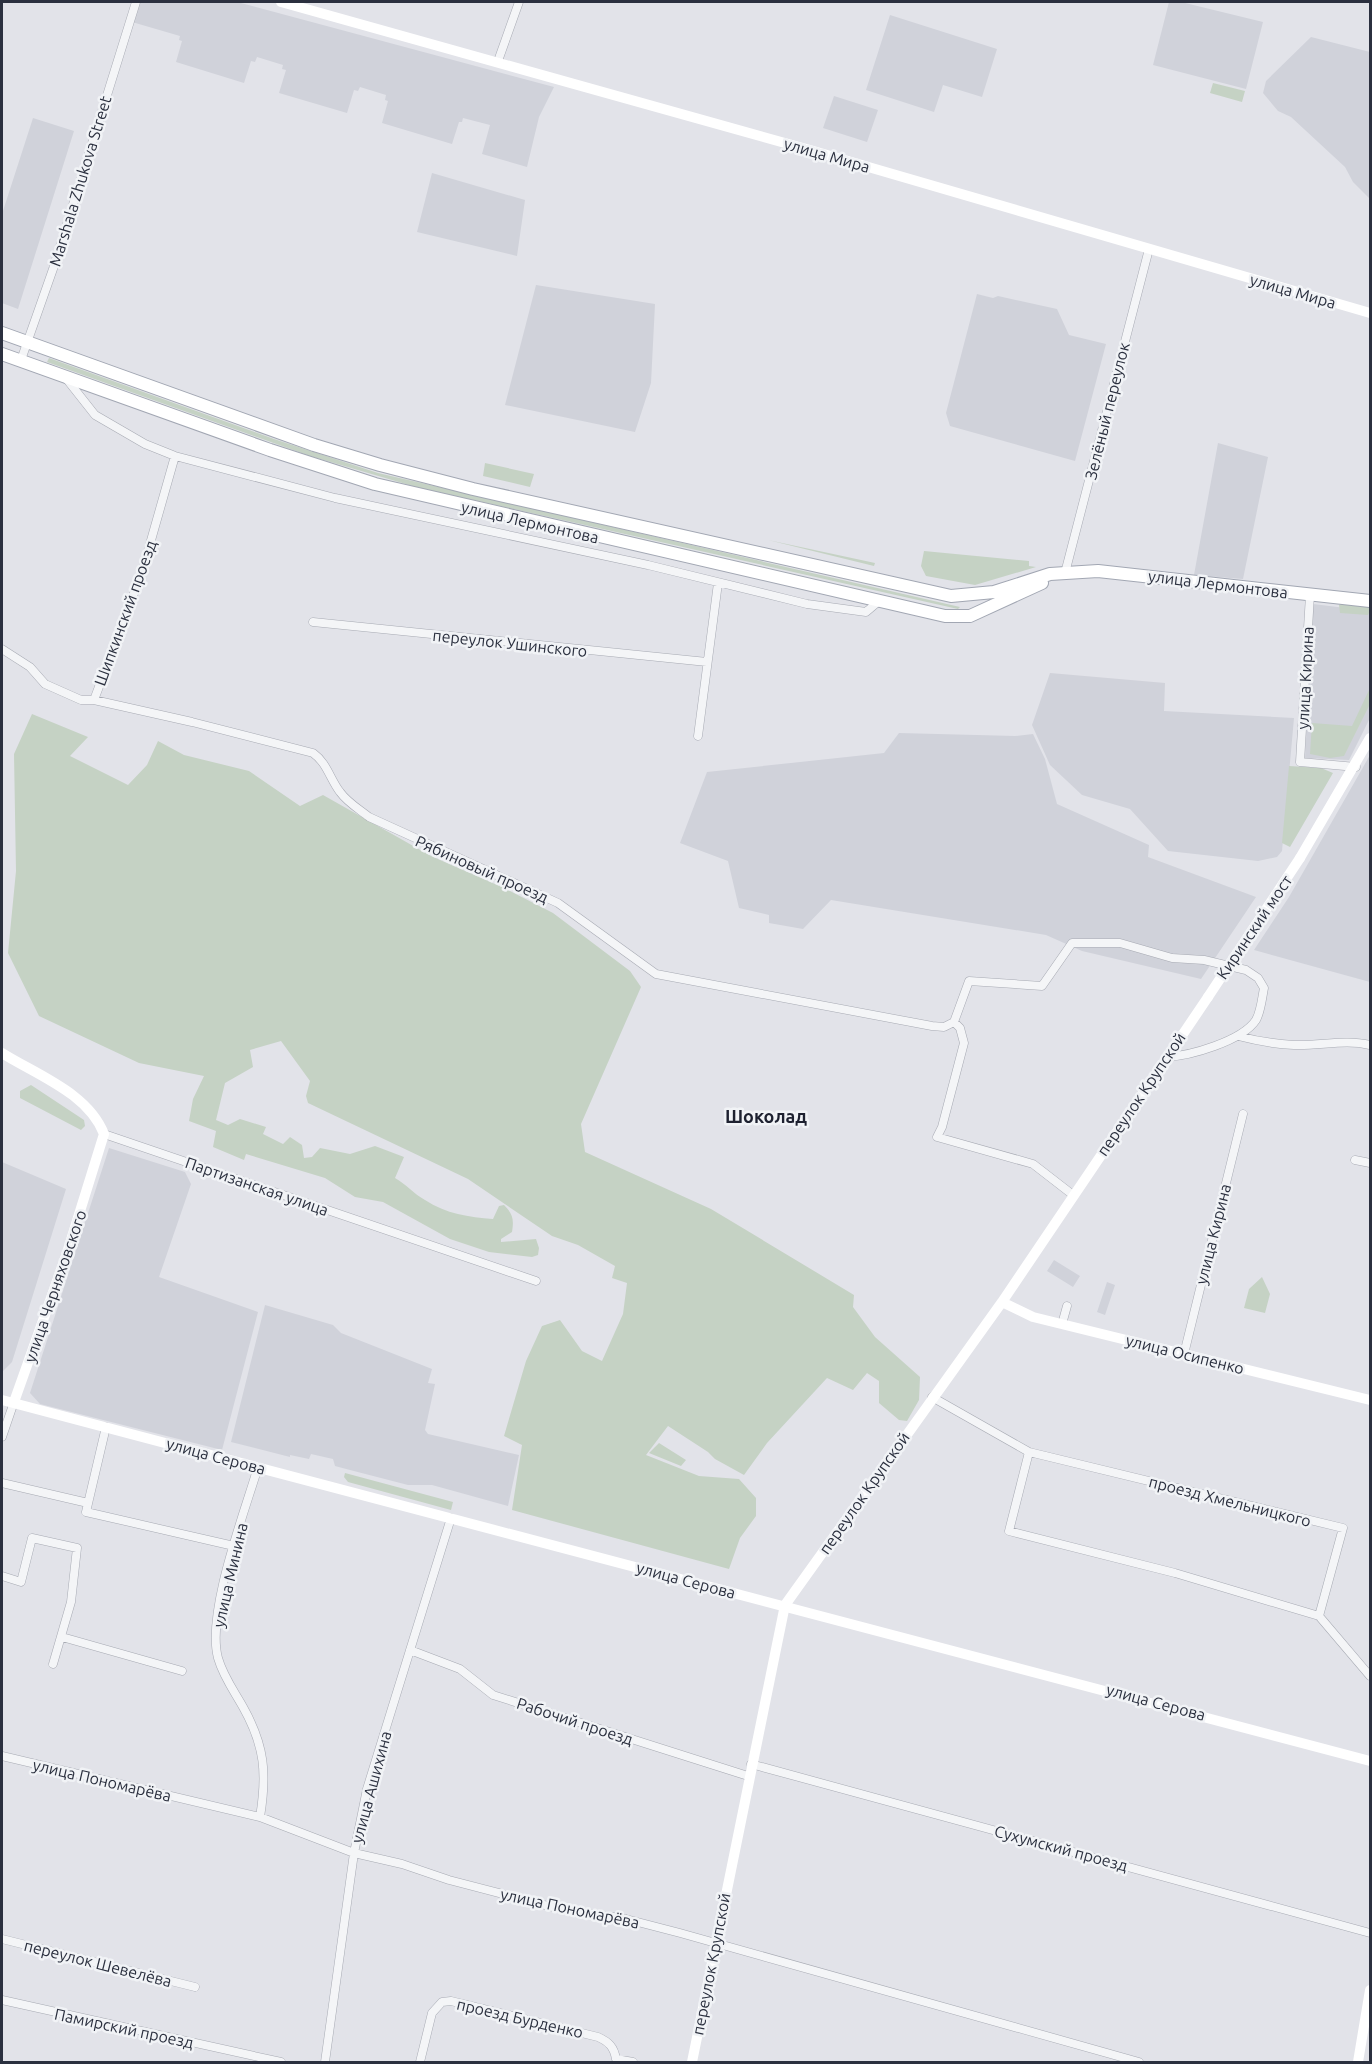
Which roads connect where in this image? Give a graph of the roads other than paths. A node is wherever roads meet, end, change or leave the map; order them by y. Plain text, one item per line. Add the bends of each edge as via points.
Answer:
1 (136, 2) edge
2 (281, 2) edge
3 (519, 2) edge
4 (498, 61) junction
5 (1149, 249) junction
6 (1371, 313) edge
7 (2, 333) edge
8 (27, 342) junction
9 (2, 354) edge
10 (21, 360) junction
11 (64, 376) junction
12 (175, 456) junction
13 (1065, 573) junction
14 (718, 583) junction
15 (1310, 595) junction
16 (951, 596) junction
17 (879, 601) junction
18 (1371, 602) edge
19 (945, 616) junction
20 (313, 622) dead end
21 (2, 649) edge
22 (707, 662) junction
23 (94, 700) junction
24 (698, 736) dead end
25 (1371, 738) edge
26 (1356, 767) junction
27 (1208, 997) joint
28 (954, 1022) junction
29 (1238, 1036) junction
30 (1371, 1045) edge
31 (2, 1053) edge
32 (1166, 1057) junction
33 (1242, 1114) dead end
34 (104, 1134) junction
35 (1354, 1160) dead end
36 (1371, 1163) edge
37 (1073, 1195) junction
38 (536, 1281) dead end
39 (1002, 1302) junction
40 (1067, 1306) dead end
41 (1062, 1324) junction
42 (1184, 1354) junction
43 (932, 1397) junction
44 (2, 1400) edge
45 (1371, 1400) edge
46 (14, 1402) junction
47 (106, 1427) junction
48 (2, 1437) edge
49 (1029, 1452) junction
50 (258, 1467) junction
51 (2, 1483) edge
52 (88, 1503) junction
53 (451, 1518) junction
54 (234, 1546) junction
55 (2, 1576) edge
56 (785, 1605) junction
57 (1319, 1616) junction
58 (62, 1637) junction
59 (411, 1650) junction
60 (53, 1664) dead end
61 (182, 1671) dead end
62 (1371, 1676) edge
63 (2, 1756) edge
64 (1371, 1761) edge
65 (751, 1764) junction
66 (748, 1776) junction
67 (260, 1817) junction
68 (354, 1853) junction
69 (1371, 1933) edge
70 (2, 1939) edge
71 (714, 1943) junction
72 (195, 1987) dead end
73 (1371, 1990) edge
74 (2, 2000) edge
75 (615, 2061) edge
76 (281, 2062) edge
77 (325, 2062) edge
78 (420, 2062) edge
79 (633, 2062) edge
80 (692, 2062) edge
81 (1139, 2062) edge
82 (1358, 2062) edge

1 - 8 street, Marshala Zhukova Street
2 - 4 main road, улица Мира
3 - 4 street
4 - 5 main road, улица Мира
5 - 6 main road, улица Мира
5 - 13 street, Зелёный переулок
7 - 8 main road, улица Лермонтова
8 - 10 street, Marshala Zhukova Street
8 - 16 main road, улица Лермонтова via 314,445 390,468
9 - 10 main road, улица Лермонтова
10 - 11 main road, улица Лермонтова
11 - 12 street via 95,415 135,439
11 - 17 main road, улица Лермонтова via 375,484
12 - 14 street via 335,498
12 - 23 street, Шипкинский проезд via 142,572
13 - 15 main road, улица Лермонтова via 1109,572
13 - 16 main road, улица Лермонтова via 994,592
13 - 19 main road, улица Лермонтова via 970,616
14 - 17 street via 853,612 866,612
14 - 22 street
15 - 18 main road, улица Лермонтова
15 - 26 street, улица Кирина via 1300,762
16 - 19 main road via 962,603 964,610
17 - 19 main road, улица Лермонтова
20 - 22 street, переулок Ушинского
21 - 23 street, Шипкинский проезд via 30,667 45,684 81,700
22 - 24 street
23 - 28 street, Рябиновый проезд via 313,753 323,760 339,791 369,817 558,903 656,974 932,1026 944,1027
25 - 26 main road
26 - 27 main road, Киринский мост, bridge
27 - 32 main road, переулок Крупской
28 - 29 street via 969,981 1042,986 1072,943 1120,943 1172,958 1204,960 1246,970 1258,978 1264,988 1256,1020
28 - 37 street via 964,1043 937,1137 1033,1164
29 - 30 street via 1264,1043 1353,1041
29 - 32 street via 1185,1056
31 - 34 main road via 68,1092 98,1117
32 - 37 main road, переулок Крупской
33 - 42 street, улица Кирина
34 - 38 street, Партизанская улица
34 - 46 main road, улица Черняховского
35 - 36 street
37 - 39 main road, переулок Крупской
39 - 41 main road, улица Осипенко via 1033,1317
39 - 43 main road, переулок Крупской
40 - 41 street
41 - 42 main road, улица Осипенко
42 - 45 main road, улица Осипенко
43 - 49 street, проезд Хмельницкого
43 - 56 main road, переулок Крупской
44 - 46 main road, улица Серова
46 - 47 main road, улица Серова
46 - 48 street, улица Черняховского
47 - 50 main road, улица Серова
47 - 52 street
49 - 57 street via 1009,1531 1175,1573
49 - 57 street, проезд Хмельницкого via 1343,1528
50 - 53 main road, улица Серова
50 - 54 street, улица Минина
51 - 52 street
52 - 54 street via 86,1512
53 - 56 main road, улица Серова
53 - 59 street, улица Ашихина
54 - 67 street, улица Минина via 214,1625 218,1658 256,1733 263,1761 265,1782
55 - 58 street via 21,1582 32,1538 77,1548 71,1602
56 - 64 main road, улица Серова
56 - 65 main road, переулок Крупской
57 - 62 street
58 - 60 street
58 - 61 street
59 - 66 street, Рабочий проезд via 460,1669 494,1695
59 - 68 street, улица Ашихина via 368,1790
63 - 67 street, улица Пономарёва
65 - 66 main road, переулок Крупской
65 - 69 street, Сухумский проезд
66 - 71 main road, переулок Крупской
67 - 68 street, улица Пономарёва
68 - 71 street, улица Пономарёва via 564,1910 626,1919
68 - 77 street, улица Ашихина
70 - 72 street, переулок Шевелёва
71 - 80 main road, переулок Крупской
71 - 81 street, улица Пономарёва
73 - 82 main road
74 - 76 street, Памирский проезд
75 - 78 street, проезд Бурденко via 615,2051 598,2037 451,2001 442,2002 432,2013
75 - 79 street, проезд Бурденко

